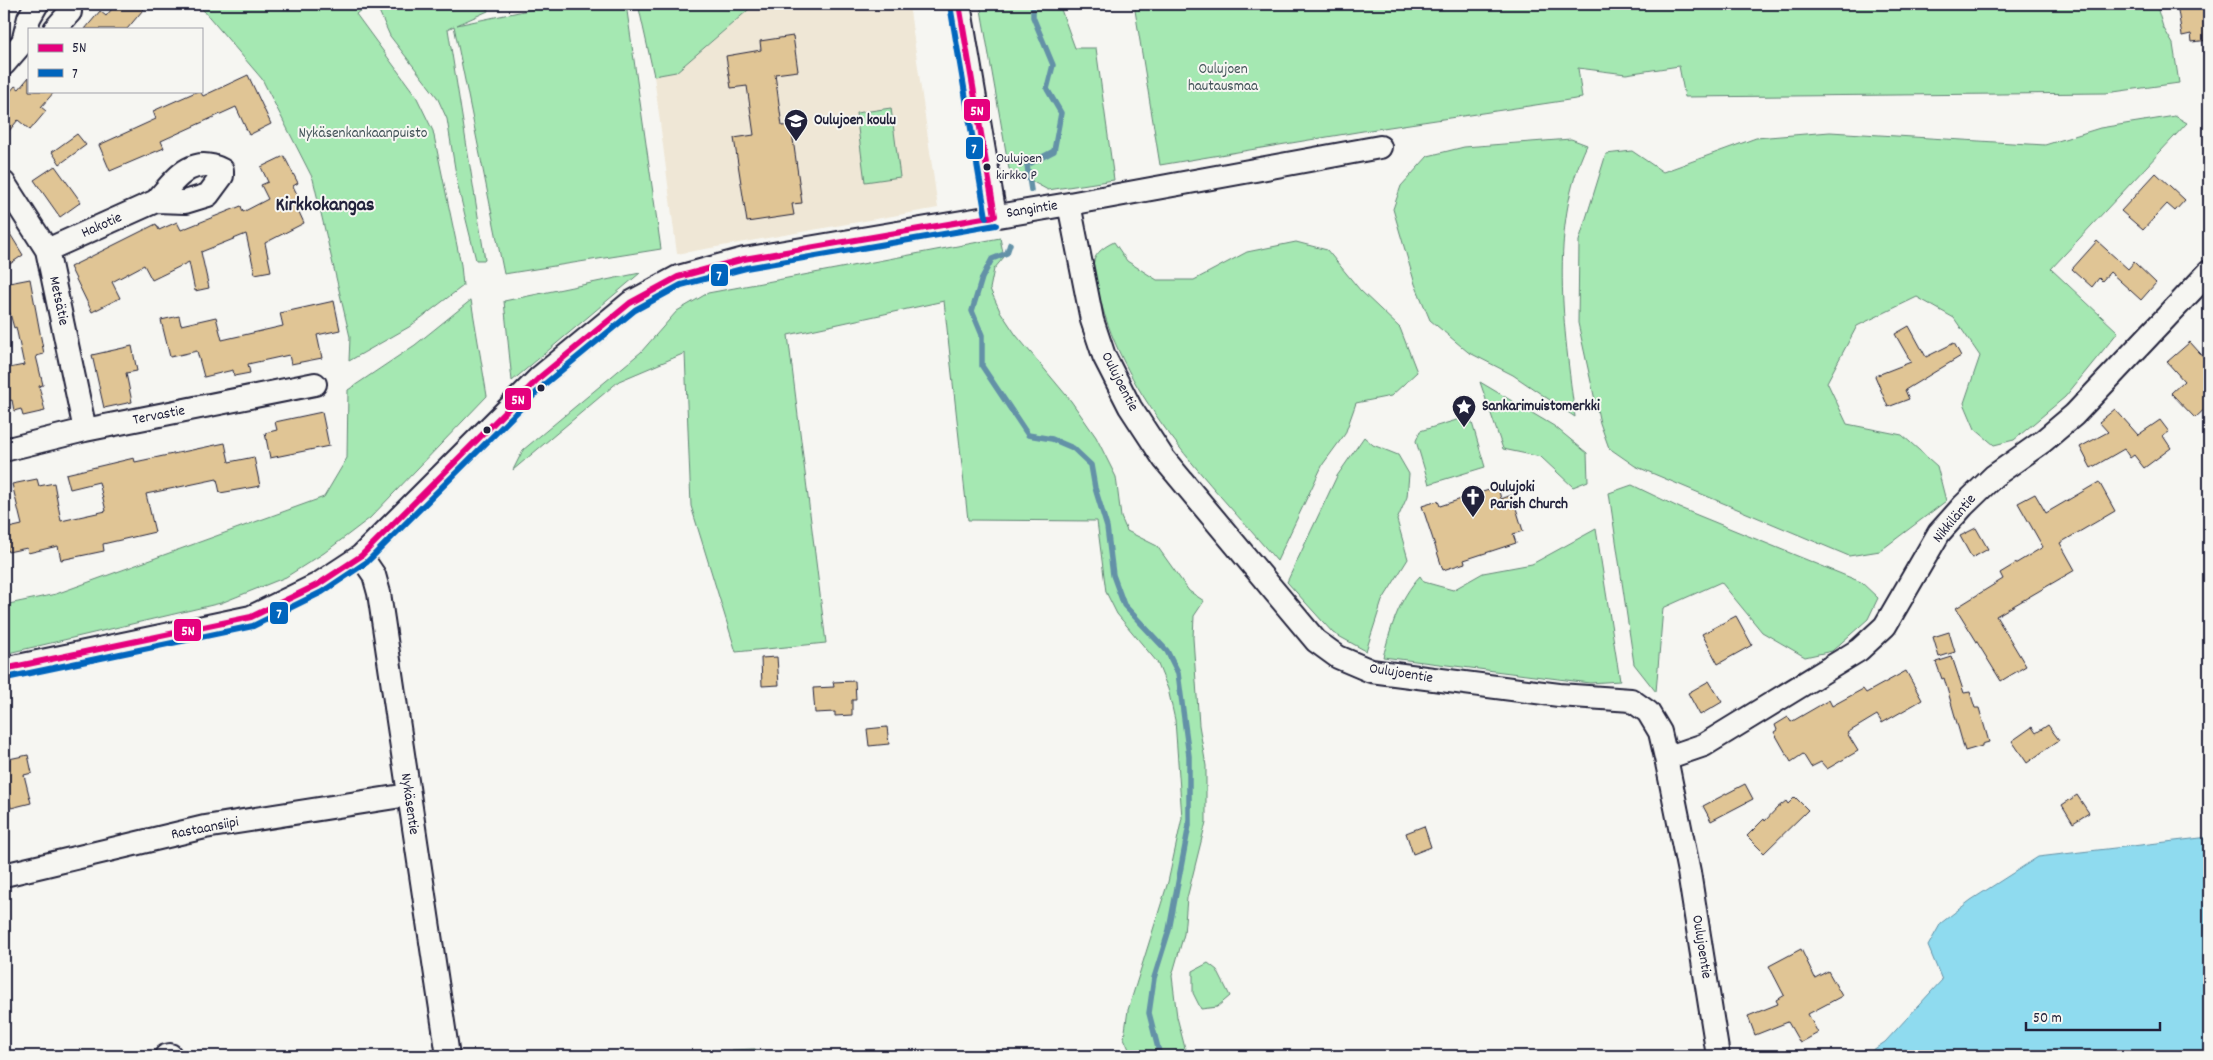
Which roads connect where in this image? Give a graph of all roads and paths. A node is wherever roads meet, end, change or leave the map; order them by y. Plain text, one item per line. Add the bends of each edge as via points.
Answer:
1 (37, 4) edge
2 (70, 4) edge
3 (959, 4) edge
4 (57, 28) edge
5 (26, 41) edge
6 (4, 64) edge
7 (1380, 147) dead end
8 (4, 183) edge
9 (156, 201) dead end
10 (1069, 204) junction
11 (995, 216) junction
12 (47, 250) junction
13 (2209, 272) edge
14 (315, 384) dead end
15 (85, 430) junction
16 (4, 450) edge
17 (361, 556) junction
18 (4, 669) edge
19 (1666, 758) junction
20 (408, 796) junction
21 (4, 875) edge
22 (448, 1056) edge
23 (1718, 1056) edge

1 - 5 street via 29,18
2 - 4 street via 70,12
3 - 11 street
5 - 6 street
7 - 10 street, Sangintie
8 - 12 street, Metsätie
9 - 12 street, Hakotie
10 - 11 street, Sangintie
10 - 19 street, Oulujoentie via 1092,320 1104,356 1130,407 1164,459 1316,641 1338,657 1371,671 1558,695 1631,700 1648,712 1660,732
11 - 17 street, Sangintie via 721,264 678,277 630,303 540,377
12 - 15 street, Metsätie
13 - 19 street, Nikkiläntie via 2074,416 1994,476 1963,506 1939,533 1885,626 1859,650 1704,745
14 - 15 street, Tervastie
15 - 16 street, Tervastie
17 - 18 street, Sangintie via 316,585 251,617
17 - 20 street, Nykäsentie via 374,575 379,593
19 - 23 street, Oulujoentie via 1689,872
20 - 21 street, Rastaansiipi via 205,828
20 - 22 street, Nykäsentie

